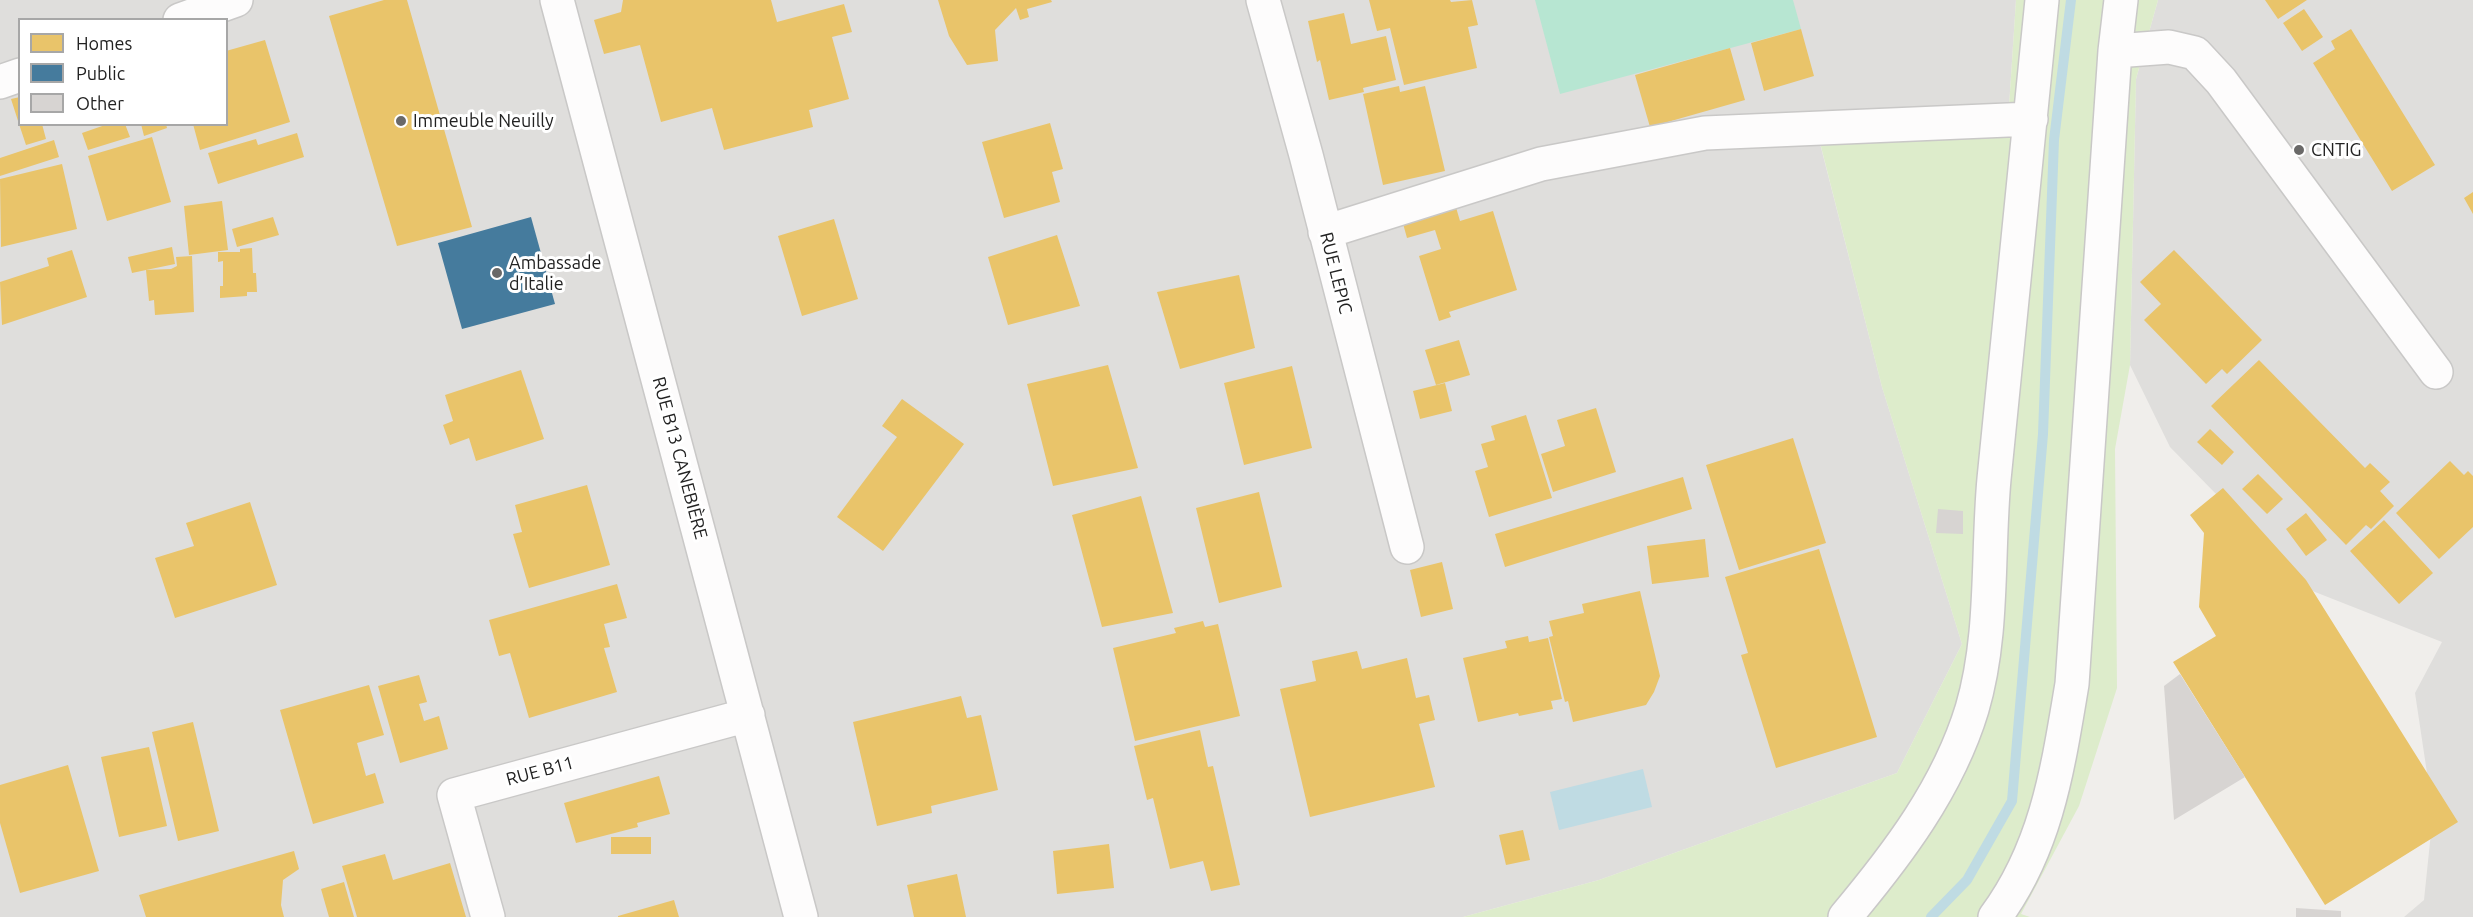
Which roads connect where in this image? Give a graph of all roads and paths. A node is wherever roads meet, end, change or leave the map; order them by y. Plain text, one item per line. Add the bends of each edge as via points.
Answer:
1 (236, 0) edge
2 (557, 0) edge
3 (1263, 0) edge
4 (2042, 0) edge
5 (2121, 0) edge
6 (186, 18) edge
7 (2115, 51) junction
8 (18, 76) edge
9 (0, 82) edge
10 (2031, 119) junction
11 (1325, 232) junction
12 (2436, 372) dead end
13 (1407, 547) dead end
14 (748, 715) junction
15 (488, 917) edge
16 (801, 917) edge
17 (1845, 917) edge
18 (1995, 917) edge

1 - 6 street
2 - 14 street, RUE B13 CANEBIÈRE
3 - 11 street, RUE LEPIC
4 - 10 street
5 - 7 street
7 - 12 street via 2169,47 2195,53 2221,81
7 - 18 street via 2072,684 2055,783 2043,826 2012,894
8 - 9 street
10 - 11 street via 1705,133 1541,164
10 - 17 street via 1992,501 1985,639 1972,709 1941,785 1887,868
11 - 13 street, RUE LEPIC
14 - 15 street, RUE B11 via 454,795
14 - 16 street, RUE B13 CANEBIÈRE

